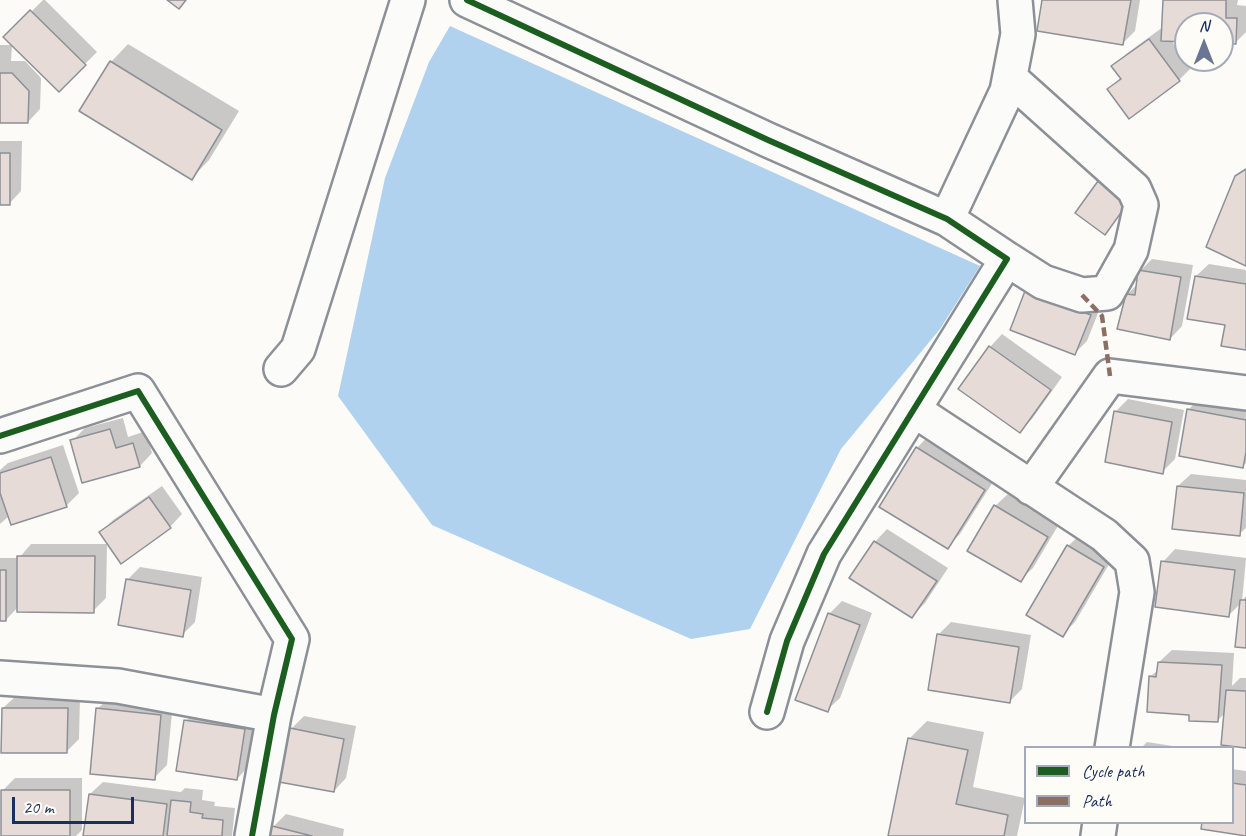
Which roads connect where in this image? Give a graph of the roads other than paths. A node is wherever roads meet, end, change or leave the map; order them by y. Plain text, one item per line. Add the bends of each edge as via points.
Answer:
1 (408, 0) edge
2 (467, 0) edge
3 (1015, 0) edge
4 (1010, 78) junction
5 (947, 219) junction
6 (1007, 259) junction
7 (281, 369) dead end
8 (1246, 393) edge
9 (914, 410) junction
10 (0, 436) edge
11 (1031, 488) junction
12 (0, 678) edge
13 (767, 712) dead end
14 (274, 715) junction
15 (1112, 746) edge
16 (252, 836) edge

1 - 7 street via 298,349
2 - 5 street
3 - 4 street via 1018,34
4 - 5 street
4 - 6 street via 1134,189 1141,205 1131,250 1107,292 1082,295 1063,289 1043,282
5 - 6 street
6 - 9 street
8 - 11 street via 1110,376
9 - 11 street
9 - 13 street via 824,554 787,641
10 - 14 street via 138,391 292,639
11 - 15 street via 1104,535 1132,561 1137,592
12 - 14 street via 118,686
14 - 16 street

